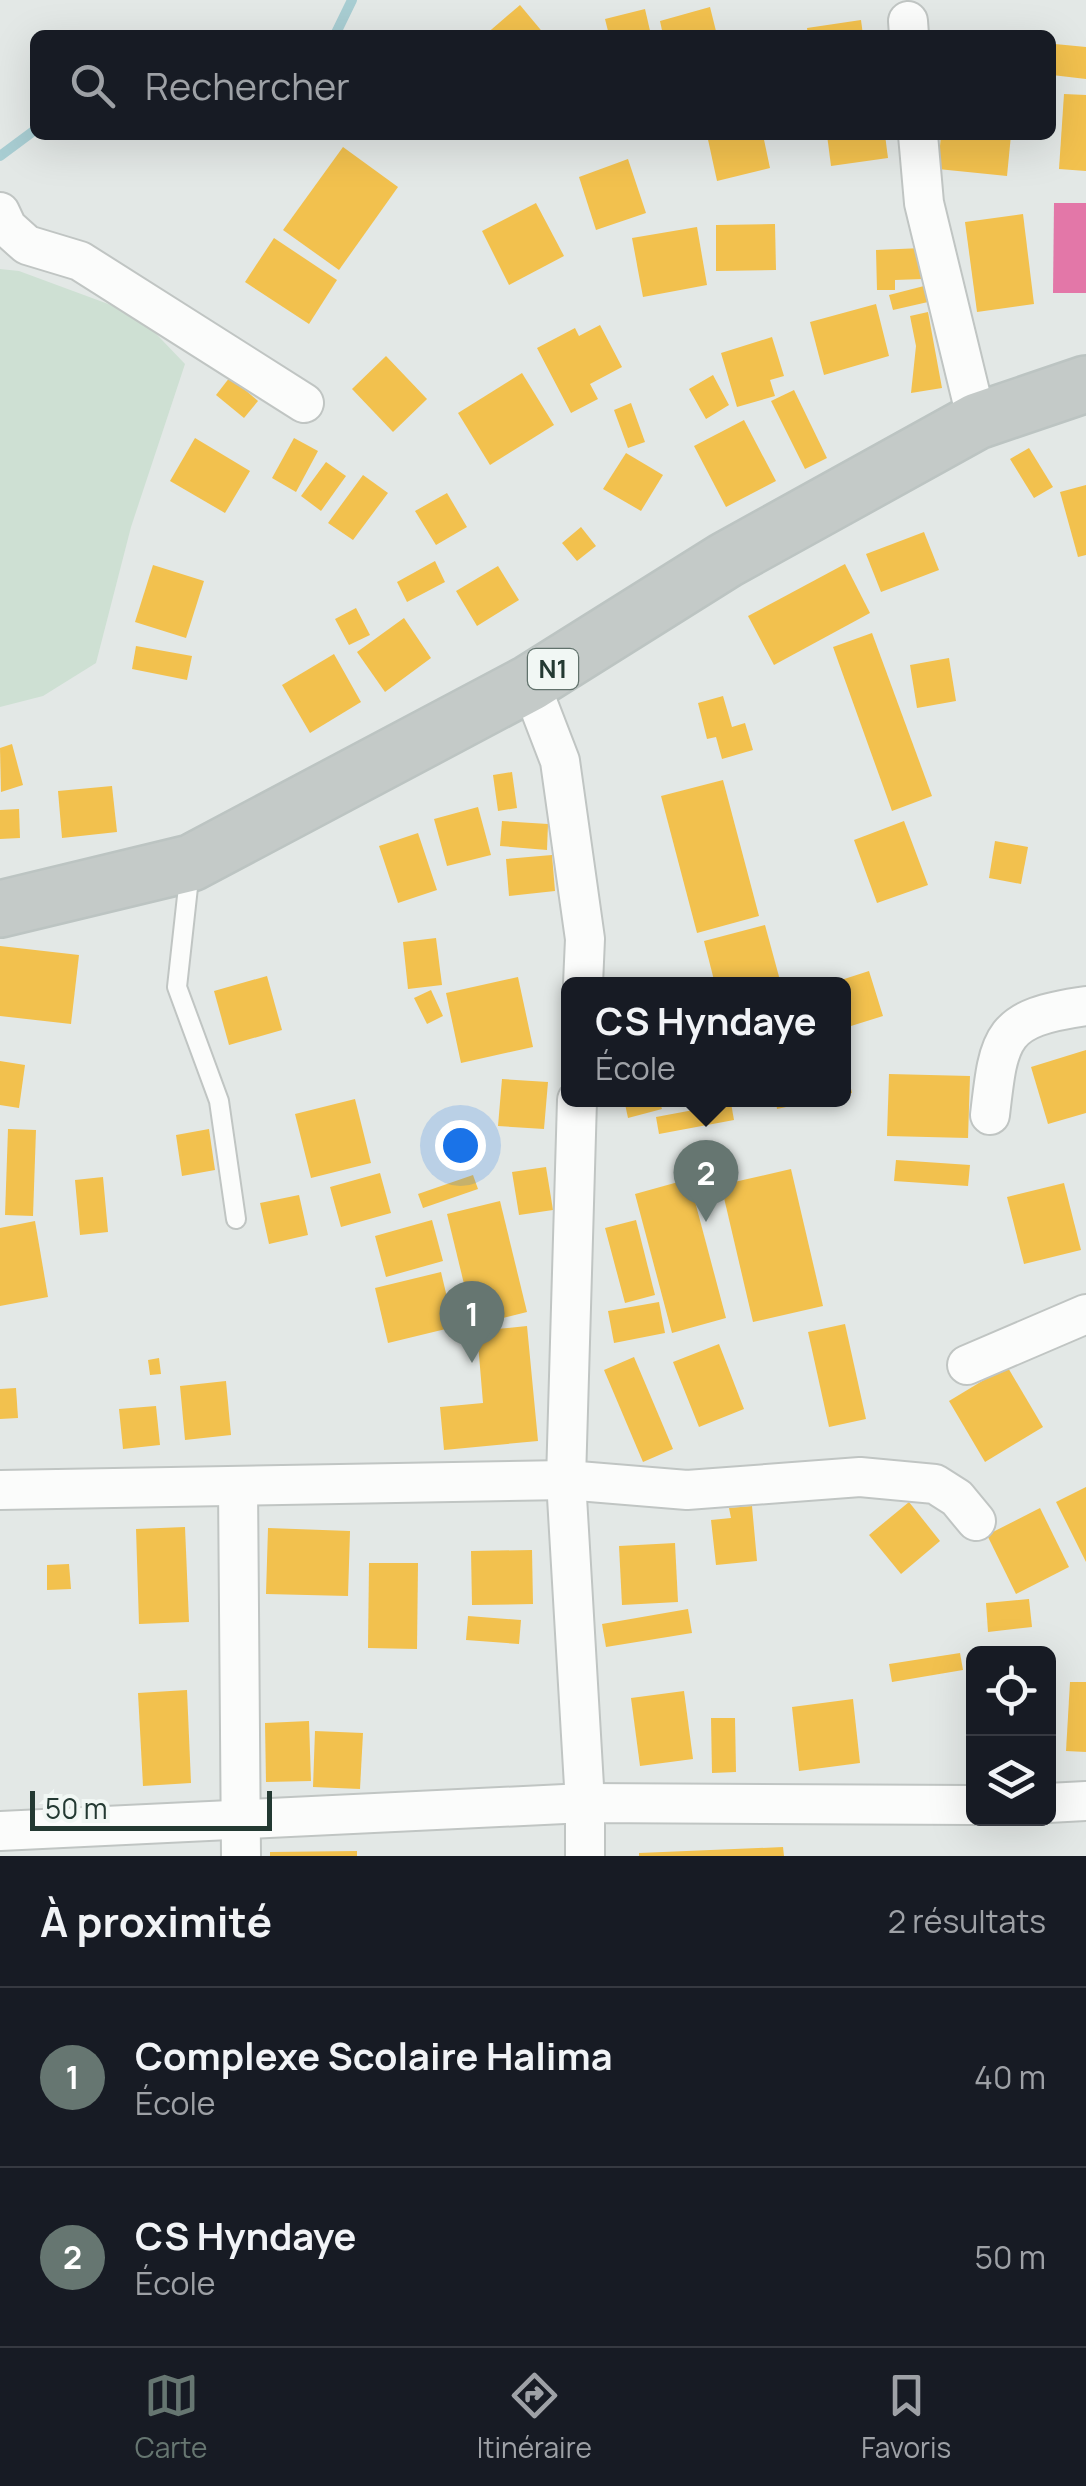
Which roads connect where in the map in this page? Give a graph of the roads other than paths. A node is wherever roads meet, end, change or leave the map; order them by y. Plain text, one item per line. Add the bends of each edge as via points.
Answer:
1 (918, 140) edge
2 (0, 212) edge
3 (1086, 384) edge
4 (304, 403) dead end
5 (976, 420) junction
6 (530, 684) junction
7 (191, 863) junction
8 (0, 908) edge
9 (583, 977) edge
10 (1086, 1006) edge
11 (577, 1107) edge
12 (990, 1116) dead end
13 (236, 1219) dead end
14 (1086, 1314) edge
15 (967, 1365) dead end
16 (566, 1480) junction
17 (238, 1486) junction
18 (0, 1490) edge
19 (976, 1521) dead end
20 (1086, 1802) edge
21 (585, 1803) junction
22 (1056, 1803) edge
23 (966, 1805) edge
24 (0, 1831) edge
25 (241, 1838) edge
26 (585, 1856) edge

1 - 5 street via 924,204
2 - 4 street via 27,245 80,260
3 - 5 highway, N1
5 - 6 highway, N1 via 726,560
6 - 7 highway, N1
6 - 9 street via 560,761 585,939
7 - 8 highway, N1
7 - 13 lane via 177,987 219,1101
10 - 12 street via 1046,1012 1012,1028 996,1060
11 - 16 street
14 - 15 street
16 - 17 street
16 - 19 street via 687,1490 907,1479 936,1484
16 - 21 street
17 - 18 street
17 - 25 street
20 - 22 street
21 - 23 street
21 - 25 street
21 - 26 street
24 - 25 street

